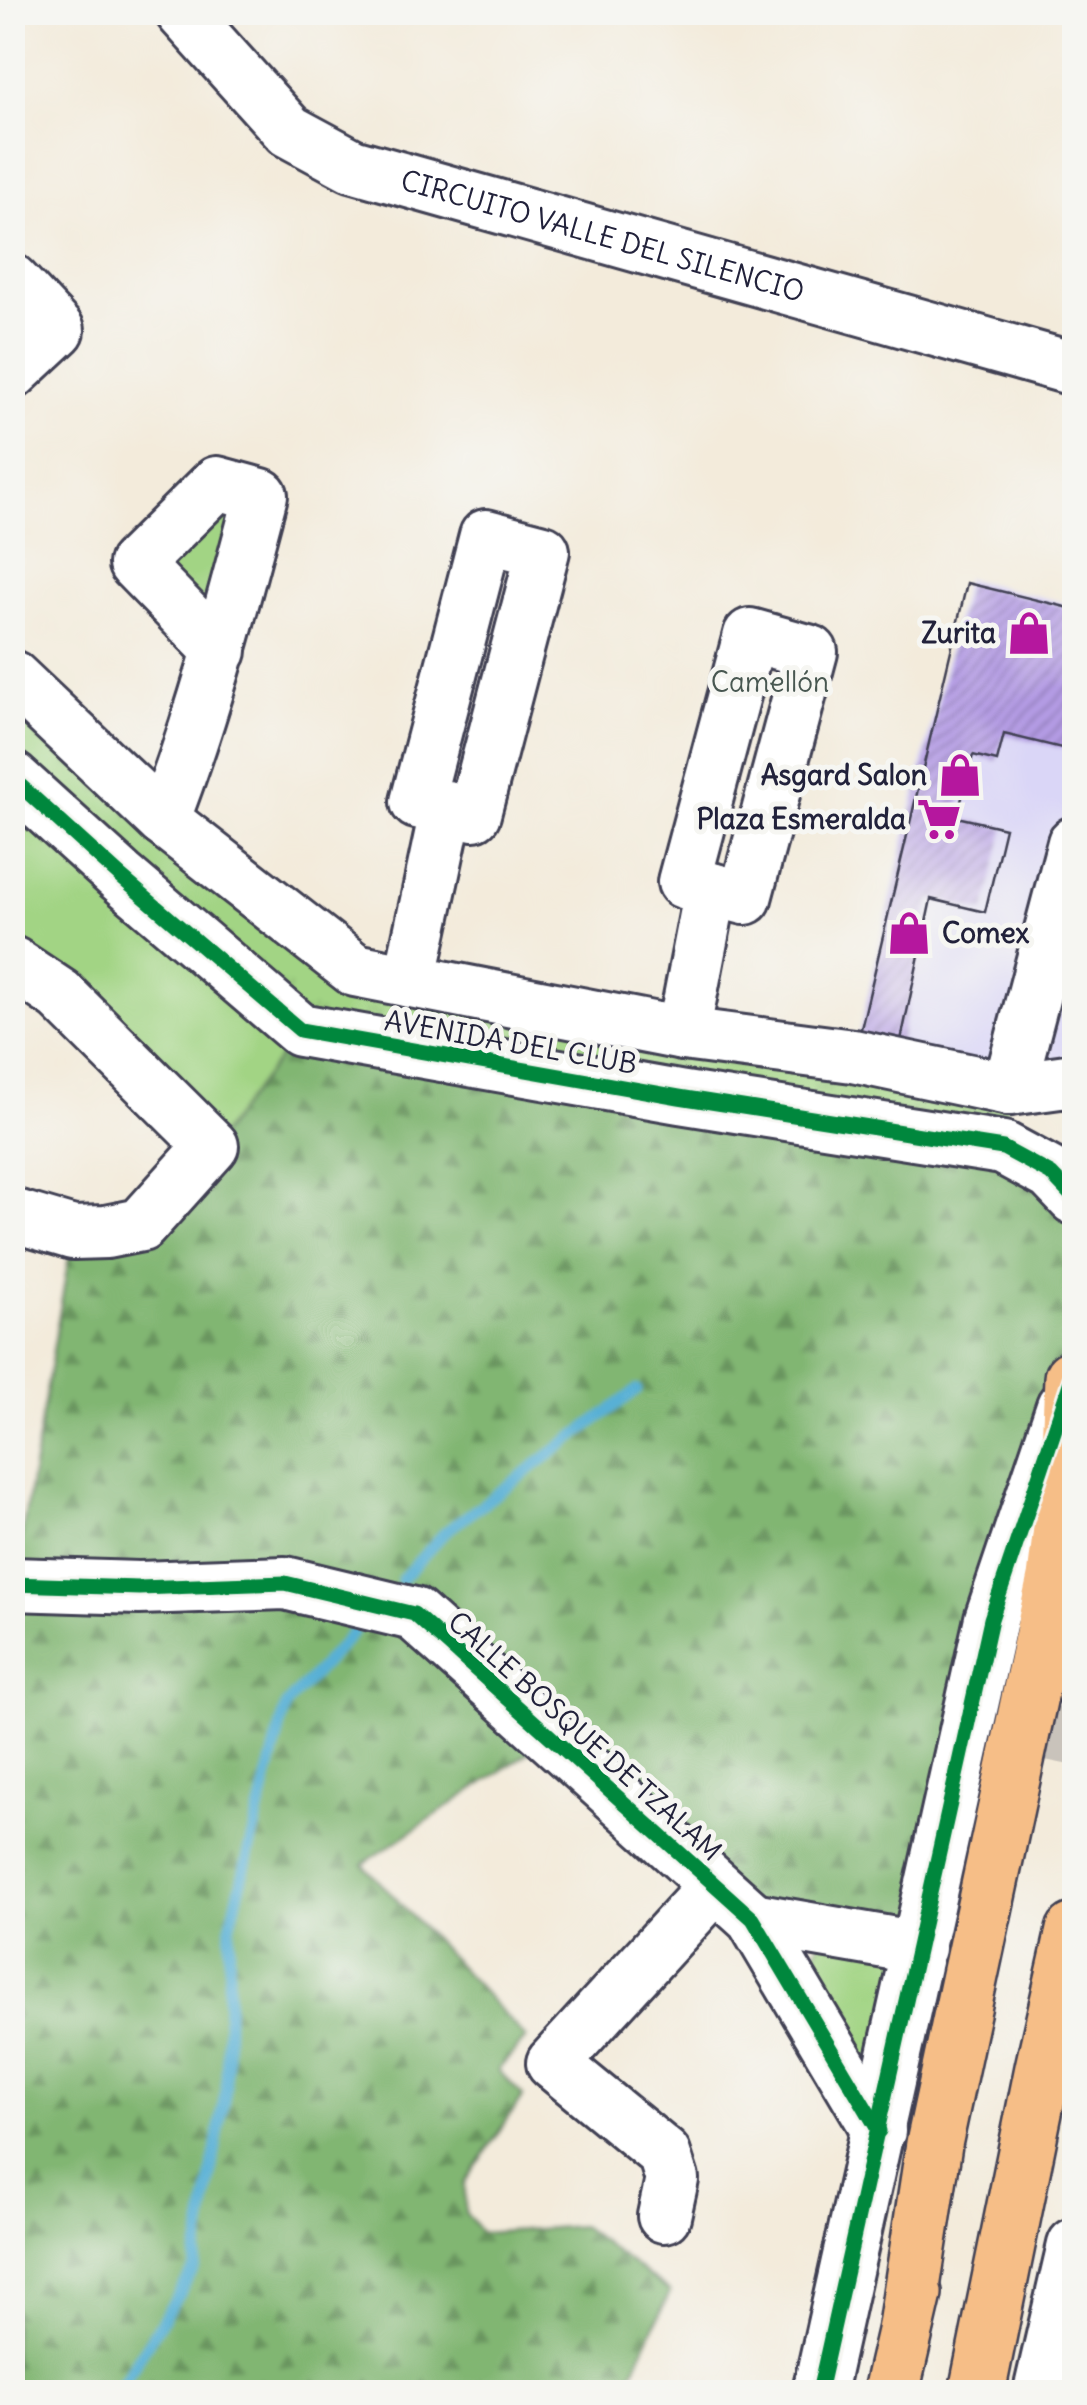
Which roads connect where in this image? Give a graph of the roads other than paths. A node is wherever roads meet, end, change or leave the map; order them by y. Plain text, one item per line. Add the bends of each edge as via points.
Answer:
1 (182, 12) edge
2 (12, 282) edge
3 (1074, 369) edge
4 (12, 373) edge
5 (220, 651) dead end
6 (12, 677) edge
7 (12, 778) edge
8 (447, 807) junction
9 (163, 820) junction
10 (1074, 842) edge
11 (711, 889) dead end
12 (12, 963) edge
13 (410, 981) junction
14 (683, 1034) junction
15 (1074, 1080) edge
16 (1009, 1089) junction
17 (1074, 1198) edge
18 (12, 1215) edge
19 (1073, 1375) edge
20 (12, 1584) edge
21 (1050, 1760) tunnel mouth
22 (734, 1903) junction
23 (1074, 1932) edge
24 (919, 1948) junction
25 (1074, 2042) edge
26 (879, 2131) junction
27 (664, 2216) dead end
28 (1074, 2246) edge
29 (906, 2326) junction
30 (982, 2370) edge
31 (819, 2392) edge
32 (891, 2392) edge
33 (1040, 2392) edge

1 - 3 street, CIRCUITO VALLE DEL SILENCIO via 289,131 352,165
2 - 4 street via 58,330
5 - 9 street
6 - 9 street, AVENIDA DEL CLUB
7 - 17 street, AVENIDA DEL CLUB via 300,1030 1003,1148 1051,1174
8 - 8 street via 474,814 543,551 486,536 417,802
8 - 13 street
9 - 13 street, AVENIDA DEL CLUB via 356,970
10 - 16 street
11 - 14 street
12 - 18 street via 60,995 212,1146 141,1225 72,1234
13 - 14 street, AVENIDA DEL CLUB
14 - 16 street, AVENIDA DEL CLUB via 853,1056
15 - 16 street, AVENIDA DEL CLUB
19 - 24 street via 992,1619
19 - 29 main road via 1055,1578 934,2144
20 - 22 street, CALLE BOSQUE DE TZALAM via 285,1583 414,1614
21 - 29 main road
22 - 24 street
22 - 26 street, CALLE BOSQUE DE TZALAM
22 - 27 street via 554,2063 664,2154 672,2179
23 - 30 main road
24 - 26 street
25 - 30 main road via 1033,2215
26 - 31 street
28 - 33 street
29 - 32 main road

